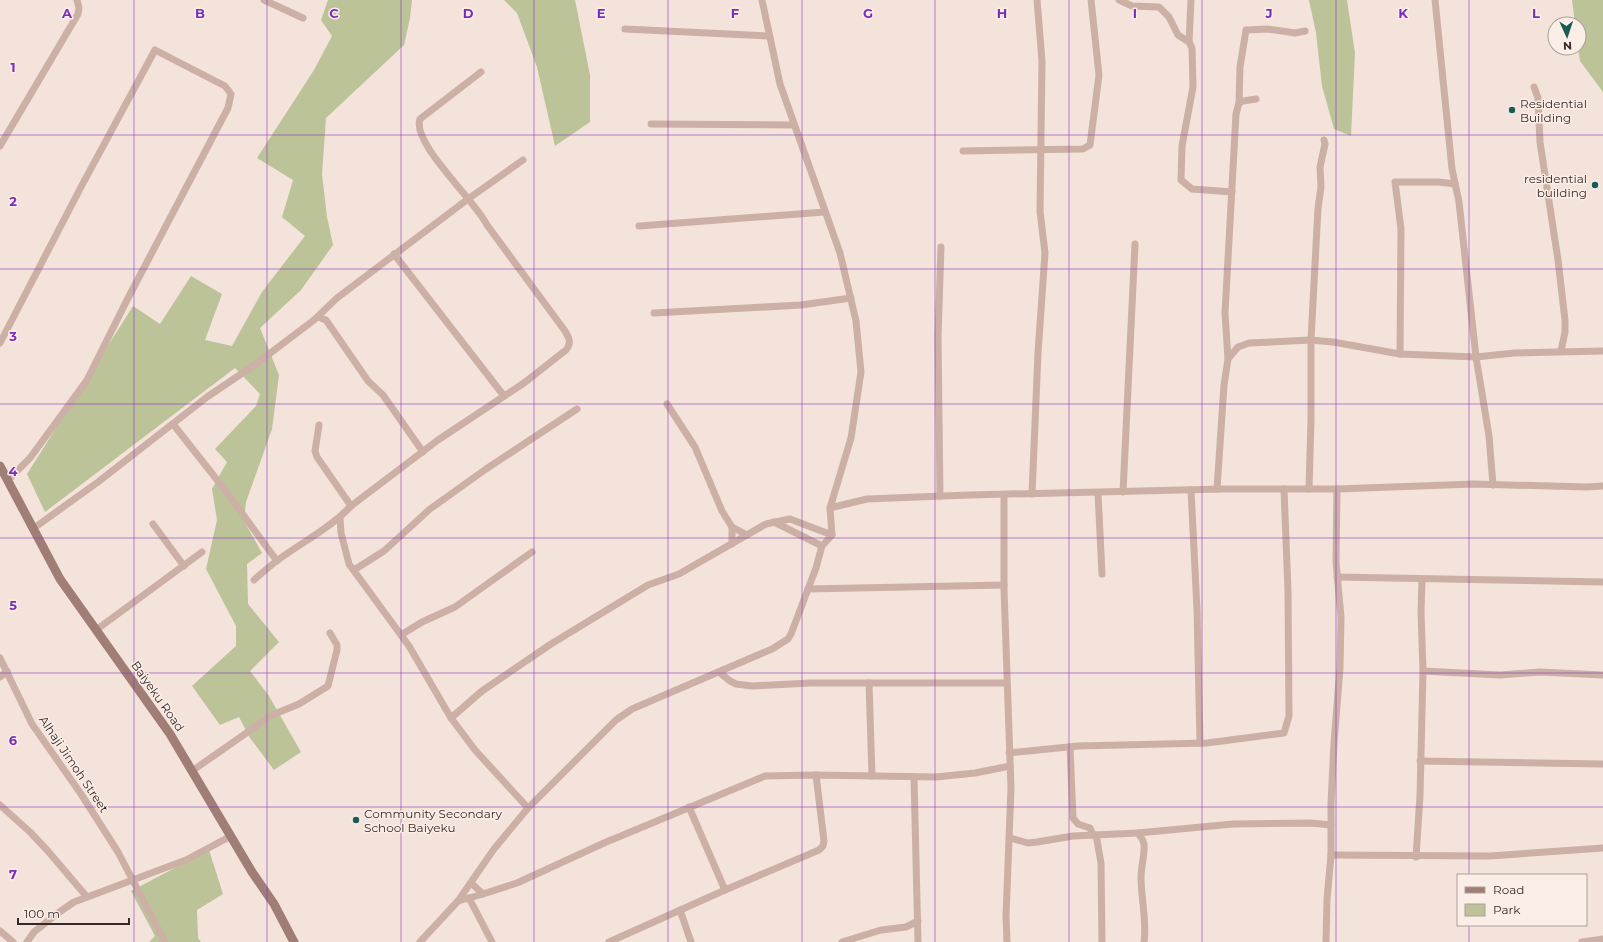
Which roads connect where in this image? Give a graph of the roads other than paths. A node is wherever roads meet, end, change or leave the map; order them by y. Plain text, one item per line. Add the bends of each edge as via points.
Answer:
1 (78, 0) edge
2 (264, 0) edge
3 (762, 0) edge
4 (1037, 0) edge
5 (1091, 0) edge
6 (1118, 0) edge
7 (1191, 0) edge
8 (1435, 0) edge
9 (302, 18) dead end
10 (625, 29) dead end
11 (1305, 31) dead end
12 (769, 36) junction
13 (1189, 42) junction
14 (481, 72) dead end
15 (1534, 87) dead end
16 (1256, 99) dead end
17 (1239, 103) junction
18 (651, 124) dead end
19 (794, 125) junction
20 (1324, 140) dead end
21 (0, 146) edge
22 (1041, 149) junction
23 (963, 151) dead end
24 (523, 160) dead end
25 (1455, 184) junction
26 (461, 190) junction
27 (1232, 192) junction
28 (468, 199) junction
29 (462, 204) junction
30 (825, 212) junction
31 (640, 226) dead end
32 (1134, 244) dead end
33 (941, 247) dead end
34 (394, 254) junction
35 (851, 298) junction
36 (326, 308) junction
37 (654, 313) dead end
38 (318, 317) junction
39 (326, 320) junction
40 (1311, 340) junction
41 (0, 343) edge
42 (1561, 351) junction
43 (1603, 351) edge
44 (1400, 354) junction
45 (1476, 357) junction
46 (1228, 359) junction
47 (504, 396) junction
48 (666, 404) dead end
49 (577, 409) dead end
50 (173, 424) junction
51 (319, 425) dead end
52 (422, 452) junction
53 (0, 466) edge
54 (8, 480) junction
55 (1493, 485) junction
56 (1603, 486) edge
57 (1217, 489) junction
58 (1284, 489) junction
59 (1308, 489) junction
60 (1337, 489) junction
61 (1191, 490) junction
62 (1123, 492) junction
63 (1098, 493) junction
64 (1032, 494) junction
65 (1004, 495) junction
66 (940, 496) junction
67 (351, 506) junction
68 (830, 508) junction
69 (340, 518) junction
70 (774, 522) junction
71 (153, 524) dead end
72 (732, 527) junction
73 (34, 528) junction
74 (832, 534) junction
75 (747, 535) junction
76 (732, 544) junction
77 (822, 546) junction
78 (202, 552) dead end
79 (532, 552) dead end
80 (277, 561) junction
81 (184, 566) junction
82 (354, 570) junction
83 (1102, 574) dead end
84 (1337, 577) junction
85 (254, 580) dead end
86 (1422, 580) junction
87 (1603, 582) edge
88 (1004, 585) junction
89 (808, 589) junction
90 (96, 630) junction
91 (330, 633) dead end
92 (401, 634) junction
93 (0, 658) edge
94 (7, 671) junction
95 (1423, 671) junction
96 (719, 672) junction
97 (1603, 675) edge
98 (0, 677) edge
99 (869, 683) junction
100 (1006, 683) junction
101 (452, 718) junction
102 (1200, 743) junction
103 (1070, 746) junction
104 (1009, 753) junction
105 (1420, 761) junction
106 (1603, 764) edge
107 (1010, 766) junction
108 (192, 771) junction
109 (816, 775) junction
110 (872, 776) junction
111 (914, 777) junction
112 (0, 806) edge
113 (689, 807) junction
114 (528, 808) junction
115 (1331, 825) junction
116 (1138, 833) junction
117 (1094, 835) junction
118 (231, 836) junction
119 (1010, 838) junction
120 (1603, 848) edge
121 (1331, 855) junction
122 (1416, 856) junction
123 (133, 880) junction
124 (471, 883) junction
125 (724, 890) junction
126 (483, 894) junction
127 (87, 897) junction
128 (469, 898) junction
129 (458, 901) junction
130 (680, 910) junction
131 (918, 921) junction
132 (906, 927) junction
133 (0, 931) edge
134 (918, 939) edge
135 (1603, 939) edge
136 (13, 942) edge
137 (27, 942) edge
138 (165, 942) edge
139 (294, 942) edge
140 (420, 942) edge
141 (492, 942) edge
142 (609, 942) edge
143 (691, 942) edge
144 (842, 942) edge
145 (1007, 942) edge
146 (1102, 942) edge
147 (1144, 942) edge
148 (1326, 942) edge
149 (1582, 942) edge

1 - 21 street via 78,14
2 - 9 street
3 - 12 street
4 - 22 street via 1042,61
5 - 22 street via 1099,75 1090,145 1083,149
6 - 13 street via 1132,6 1159,7 1169,17 1178,35
7 - 13 street
8 - 25 street
10 - 12 street
11 - 17 street via 1295,33 1268,29 1246,30 1240,67
12 - 19 street via 780,84
13 - 27 street via 1192,48 1193,87 1182,146 1181,180 1192,189
14 - 26 street via 418,123 423,140
15 - 42 street via 1538,98 1540,142 1565,320
16 - 17 street
17 - 27 street via 1236,114
18 - 19 street
19 - 30 street
20 - 40 street via 1320,167 1321,187
22 - 23 street
22 - 64 street via 1040,212 1045,253
24 - 28 street
25 - 44 street via 1395,182 1401,229
25 - 45 street
26 - 28 street
26 - 29 street
27 - 46 street via 1224,313
28 - 29 street
28 - 47 street via 570,339 570,346 566,350
29 - 34 street
30 - 31 street
30 - 35 street via 840,253
32 - 62 street
33 - 66 street via 938,337
34 - 36 street
34 - 47 street
35 - 37 street via 801,305
35 - 68 street via 861,372 851,438
36 - 38 street
36 - 39 street
38 - 39 street
38 - 50 street
39 - 52 street
40 - 44 street
40 - 46 street via 1249,343 1238,347
40 - 59 street
41 - 54 street via 155,50 225,86 231,94 228,108 87,380 30,458
42 - 43 street
42 - 45 street
44 - 45 street
45 - 55 street via 1489,436
46 - 57 street
47 - 52 street
48 - 72 street via 695,447 722,511
49 - 82 street via 436,504 384,551
50 - 73 street
50 - 80 street
51 - 67 street via 315,451 317,457
52 - 67 street
53 - 54 main road, Baiyeku Road
54 - 73 main road, Baiyeku Road
55 - 56 street
55 - 60 street
57 - 58 street
57 - 61 street
58 - 59 street
58 - 102 street via 1288,591 1289,716 1286,729 1284,733 1278,734
59 - 60 street
60 - 84 street
61 - 62 street
61 - 102 street
62 - 63 street
63 - 64 street
63 - 83 street
64 - 65 street
65 - 66 street
65 - 88 street
66 - 68 street via 867,499
67 - 69 street
68 - 74 street
69 - 80 street
69 - 82 street via 347,557
70 - 74 street via 790,518
70 - 75 street
70 - 77 street
71 - 81 street
72 - 75 street
72 - 76 street
73 - 90 main road, Baiyeku Road via 60,579
74 - 77 street
75 - 76 street
76 - 101 street via 679,574 648,585 551,644 482,690
77 - 89 street
78 - 81 street
79 - 92 street via 455,607
80 - 85 street
81 - 90 street
82 - 92 street
84 - 86 street
84 - 115 street via 1341,617 1340,668
86 - 87 street
86 - 95 street
88 - 89 street
88 - 100 street
89 - 96 street via 788,639 772,649
90 - 108 main road, Baiyeku Road via 170,734
91 - 108 street via 337,650 328,686 299,704 272,715
92 - 101 street
93 - 94 street, Alhaji Jimoh Street
94 - 98 street
94 - 123 street, Alhaji Jimoh Street via 32,724 81,794
95 - 97 street via 1500,675 1540,672
95 - 105 street
96 - 99 street via 736,684 752,686
96 - 114 street via 632,709 616,720
99 - 100 street
99 - 110 street
100 - 104 street
101 - 114 street via 475,750
102 - 103 street
103 - 104 street
103 - 117 street via 1073,818 1078,824 1090,828
104 - 107 street
105 - 106 street
105 - 122 street
107 - 111 street via 975,773
107 - 119 street
108 - 118 main road, Baiyeku Road
109 - 110 street
109 - 113 street via 765,776
109 - 125 street via 823,846 819,850
110 - 111 street
111 - 131 street
112 - 127 street via 30,832
113 - 125 street
113 - 126 street via 517,883
114 - 124 street via 494,849
115 - 116 street via 1233,824
115 - 121 street
116 - 117 street
116 - 147 street via 1144,845 1141,872
117 - 119 street via 1045,842
117 - 146 street via 1101,863
118 - 123 street via 186,860
118 - 139 main road, Baiyeku Road via 274,904
119 - 145 street
120 - 122 street via 1490,856
121 - 122 street
121 - 148 street
123 - 127 street
123 - 138 street, Alhaji Jimoh Street
124 - 126 street
124 - 129 street
125 - 130 street
126 - 128 street
127 - 137 street via 58,913 34,932
128 - 129 street
128 - 141 street
129 - 140 street
130 - 142 street
130 - 143 street
131 - 132 street
131 - 134 street
132 - 134 street
132 - 144 street via 881,930
133 - 136 street
135 - 149 street

